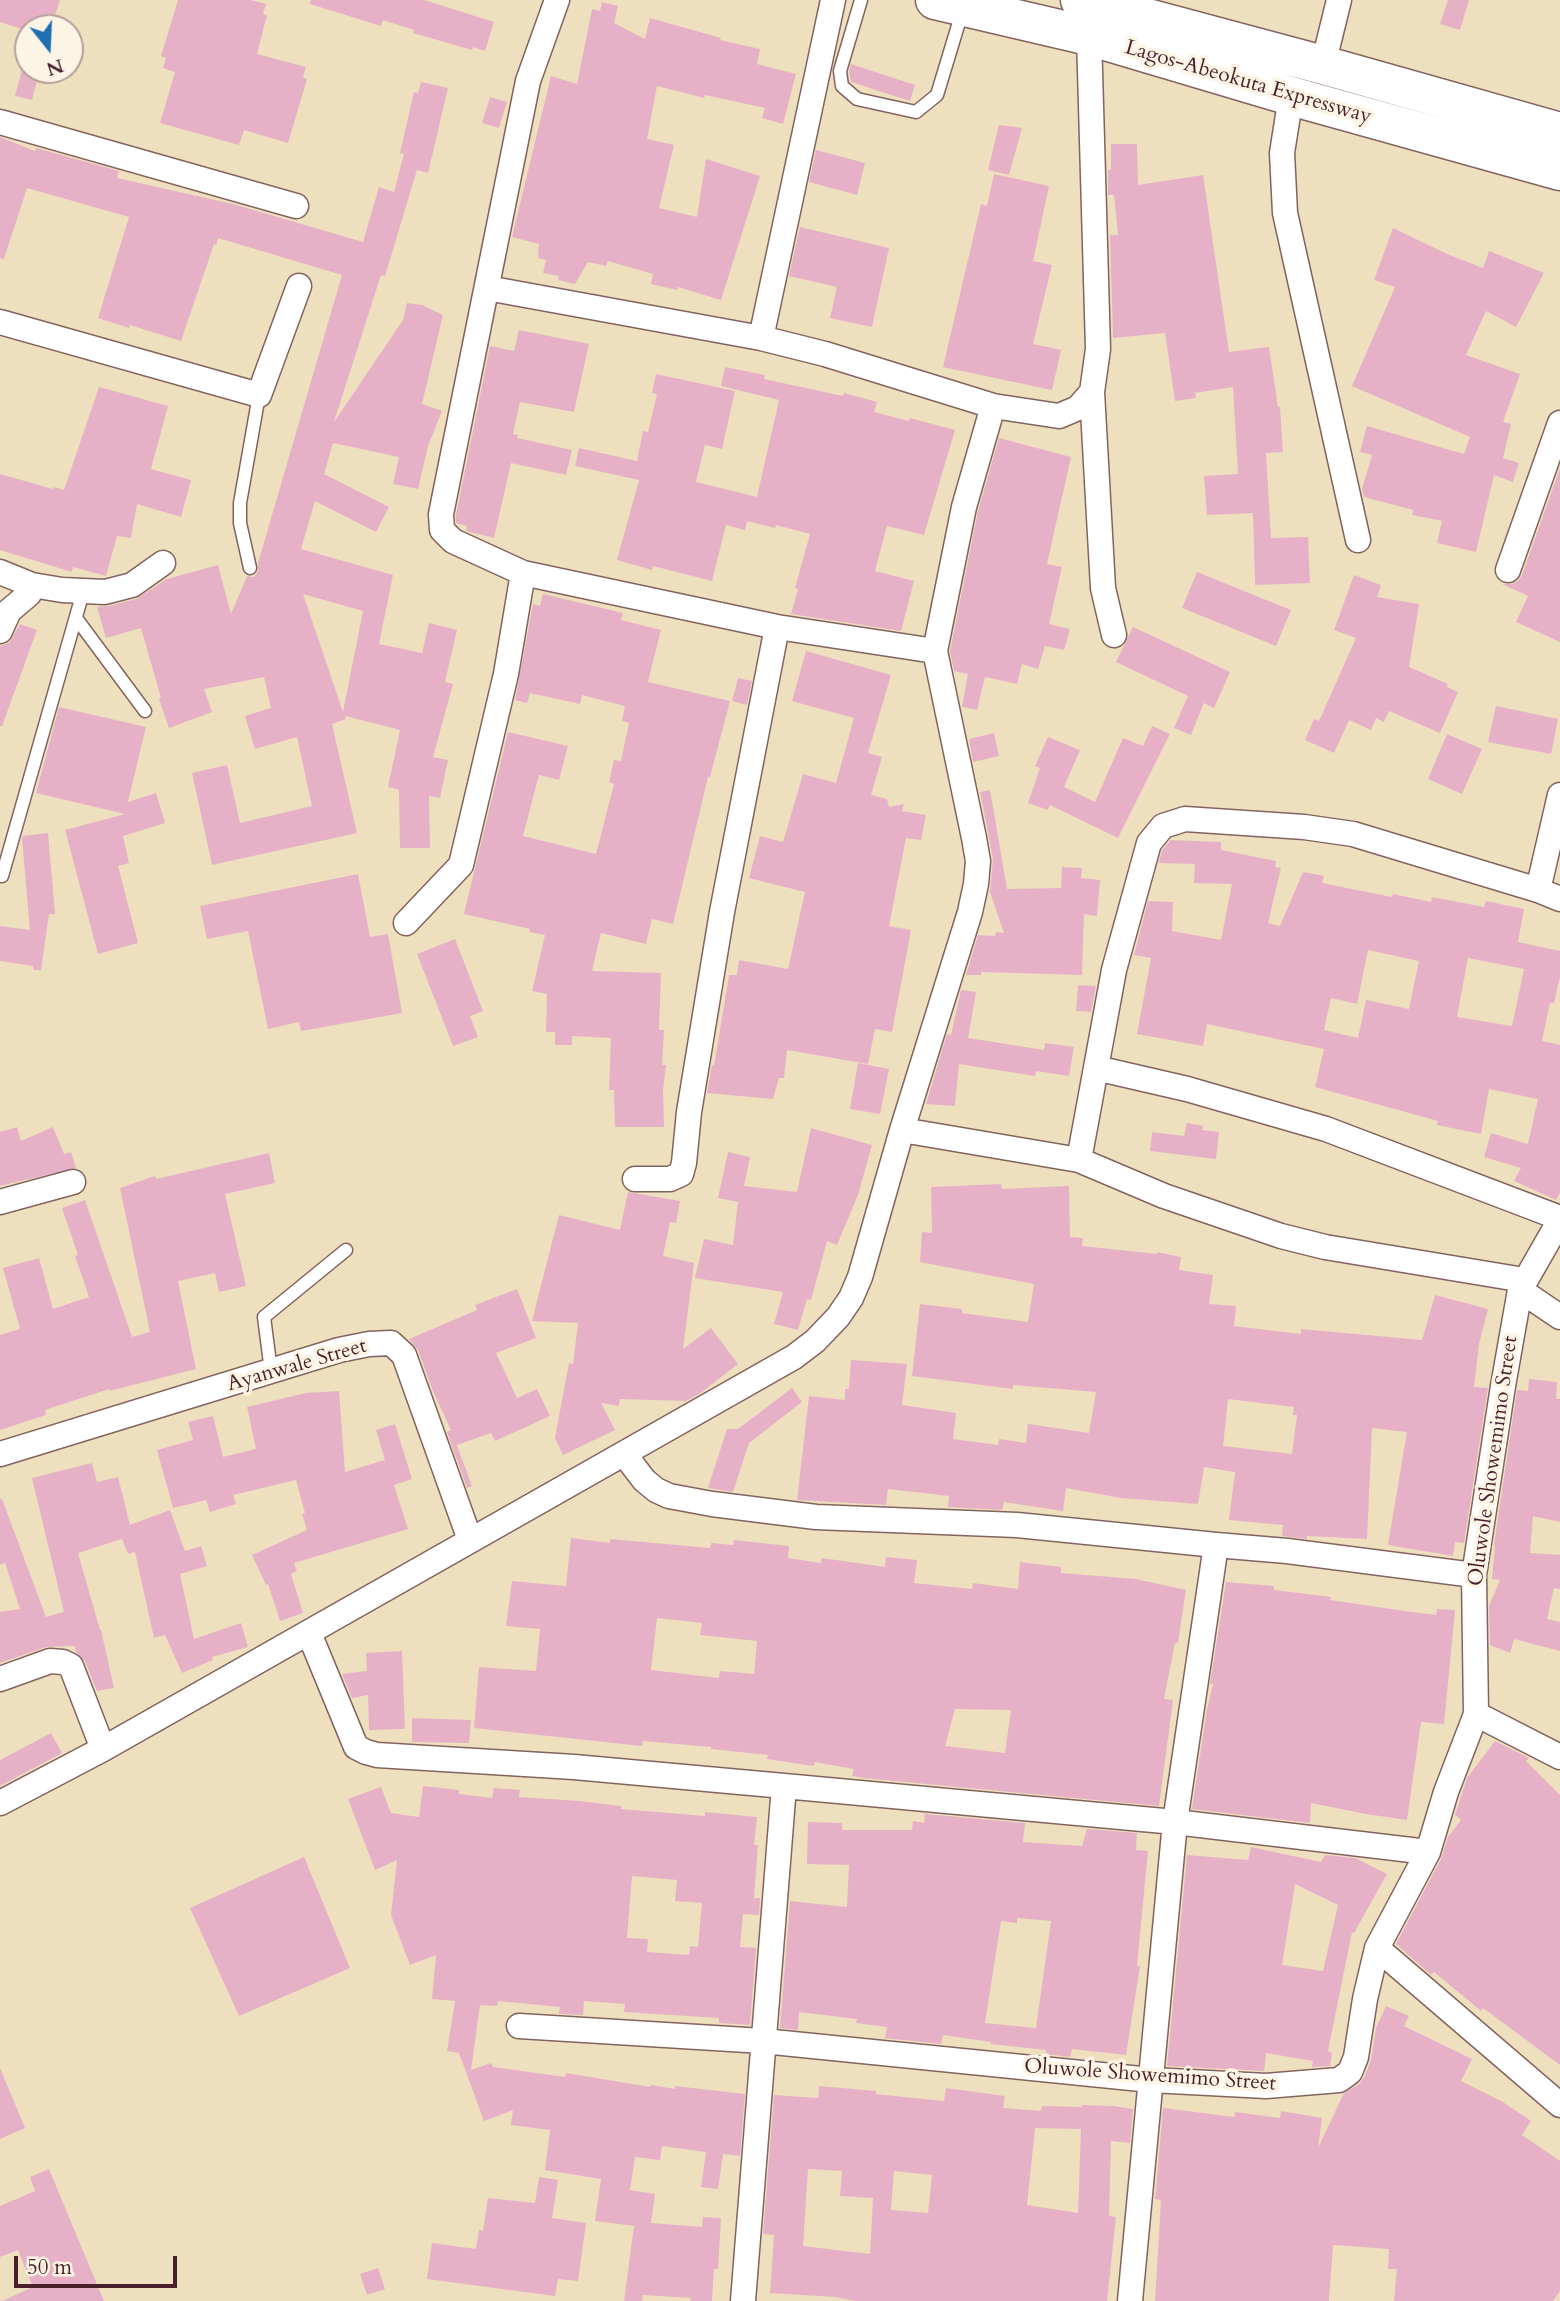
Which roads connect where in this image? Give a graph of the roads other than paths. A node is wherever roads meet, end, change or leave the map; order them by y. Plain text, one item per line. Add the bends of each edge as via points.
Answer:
1 (557, 0) edge
2 (833, 0) edge
3 (860, 0) edge
4 (1080, 0) edge
5 (1339, 0) edge
6 (949, 3) edge
7 (1138, 7) edge
8 (1090, 36) junction
9 (1323, 65) junction
10 (1291, 96) junction
11 (0, 122) edge
12 (1560, 132) edge
13 (1560, 171) edge
14 (296, 206) dead end
15 (299, 286) dead end
16 (487, 288) junction
17 (0, 322) edge
18 (761, 338) junction
19 (1092, 392) junction
20 (259, 396) junction
21 (993, 406) junction
22 (1560, 423) edge
23 (1358, 540) dead end
24 (163, 563) dead end
25 (250, 568) dead end
26 (1508, 570) dead end
27 (0, 572) edge
28 (523, 573) junction
29 (32, 585) junction
30 (83, 592) junction
31 (76, 618) junction
32 (777, 627) junction
33 (0, 631) edge
34 (1114, 635) dead end
35 (935, 651) junction
36 (145, 711) dead end
37 (1560, 796) edge
38 (2, 876) dead end
39 (1549, 895) edge
40 (406, 923) dead end
41 (1096, 1068) junction
42 (902, 1130) junction
43 (1079, 1160) junction
44 (635, 1179) dead end
45 (73, 1182) dead end
46 (0, 1202) edge
47 (1560, 1219) edge
48 (346, 1250) dead end
49 (1522, 1285) junction
50 (1560, 1317) edge
51 (271, 1371) junction
52 (0, 1454) edge
53 (625, 1455) junction
54 (470, 1540) junction
55 (1216, 1545) junction
56 (1474, 1575) junction
57 (309, 1633) junction
58 (0, 1679) edge
59 (1476, 1714) junction
60 (103, 1749) junction
61 (1560, 1757) edge
62 (784, 1786) junction
63 (0, 1803) edge
64 (1175, 1822) junction
65 (1428, 1852) junction
66 (1377, 1948) junction
67 (519, 2026) dead end
68 (763, 2041) junction
69 (1151, 2080) junction
70 (1560, 2105) edge
71 (743, 2301) edge
72 (1130, 2301) edge

1 - 16 street via 528,81
2 - 18 street
3 - 6 lane via 840,71 842,86 857,99 916,112 937,95
4 - 7 highway, Lagos-Abeokuta Expressway
5 - 9 street
6 - 8 highway, Lagos-Abeokuta Expressway
7 - 9 highway, Lagos-Abeokuta Expressway
8 - 10 highway, Lagos-Abeokuta Expressway
8 - 19 street via 1098,349
9 - 12 highway, Lagos-Abeokuta Expressway
10 - 13 highway, Lagos-Abeokuta Expressway
10 - 23 street via 1282,153 1285,213
11 - 14 street
15 - 20 street
16 - 18 street
16 - 28 street via 441,514 442,530 453,541
17 - 20 street
18 - 21 street
19 - 21 street via 1078,408 1059,416
19 - 34 street via 1102,588
20 - 25 lane via 240,503
21 - 35 street via 964,508
22 - 26 street
24 - 30 street via 132,585
27 - 29 street
28 - 32 street
28 - 40 street via 506,674 461,865
29 - 30 street
29 - 33 street via 29,594 9,611
30 - 31 lane
31 - 36 lane
31 - 38 lane
32 - 35 street
32 - 44 street via 722,912 684,1163 681,1174 670,1179
35 - 42 street via 978,861 970,912
37 - 39 street
39 - 41 street via 1353,834 1185,819 1163,826 1149,843 1114,970
41 - 43 street
41 - 47 street via 1326,1129
42 - 43 street
42 - 53 street via 860,1277 838,1317 794,1357
43 - 49 street via 1164,1196 1281,1236
45 - 46 street
47 - 49 street, Oluwole Showemimo Street
48 - 51 lane via 264,1317
49 - 50 street
49 - 56 street, Oluwole Showemimo Street
51 - 52 street, Ayanwale Street
51 - 54 street, Ayanwale Street via 339,1350 391,1343 404,1355
53 - 54 street
53 - 55 street via 656,1490 712,1504 816,1517 1017,1525
54 - 57 street
55 - 56 street
55 - 64 street
56 - 59 street, Oluwole Showemimo Street
57 - 60 street
57 - 62 street via 356,1747 366,1752
58 - 60 street via 50,1661 71,1666
59 - 61 street
59 - 65 street, Oluwole Showemimo Street
60 - 63 street
62 - 64 street
62 - 68 street
64 - 65 street
64 - 69 street
65 - 66 street, Oluwole Showemimo Street
66 - 69 street, Oluwole Showemimo Street via 1356,2057 1350,2072 1339,2080 1266,2086
66 - 70 street
67 - 68 street, Oluwole Showemimo Street
68 - 69 street, Oluwole Showemimo Street
68 - 71 street
69 - 72 street

